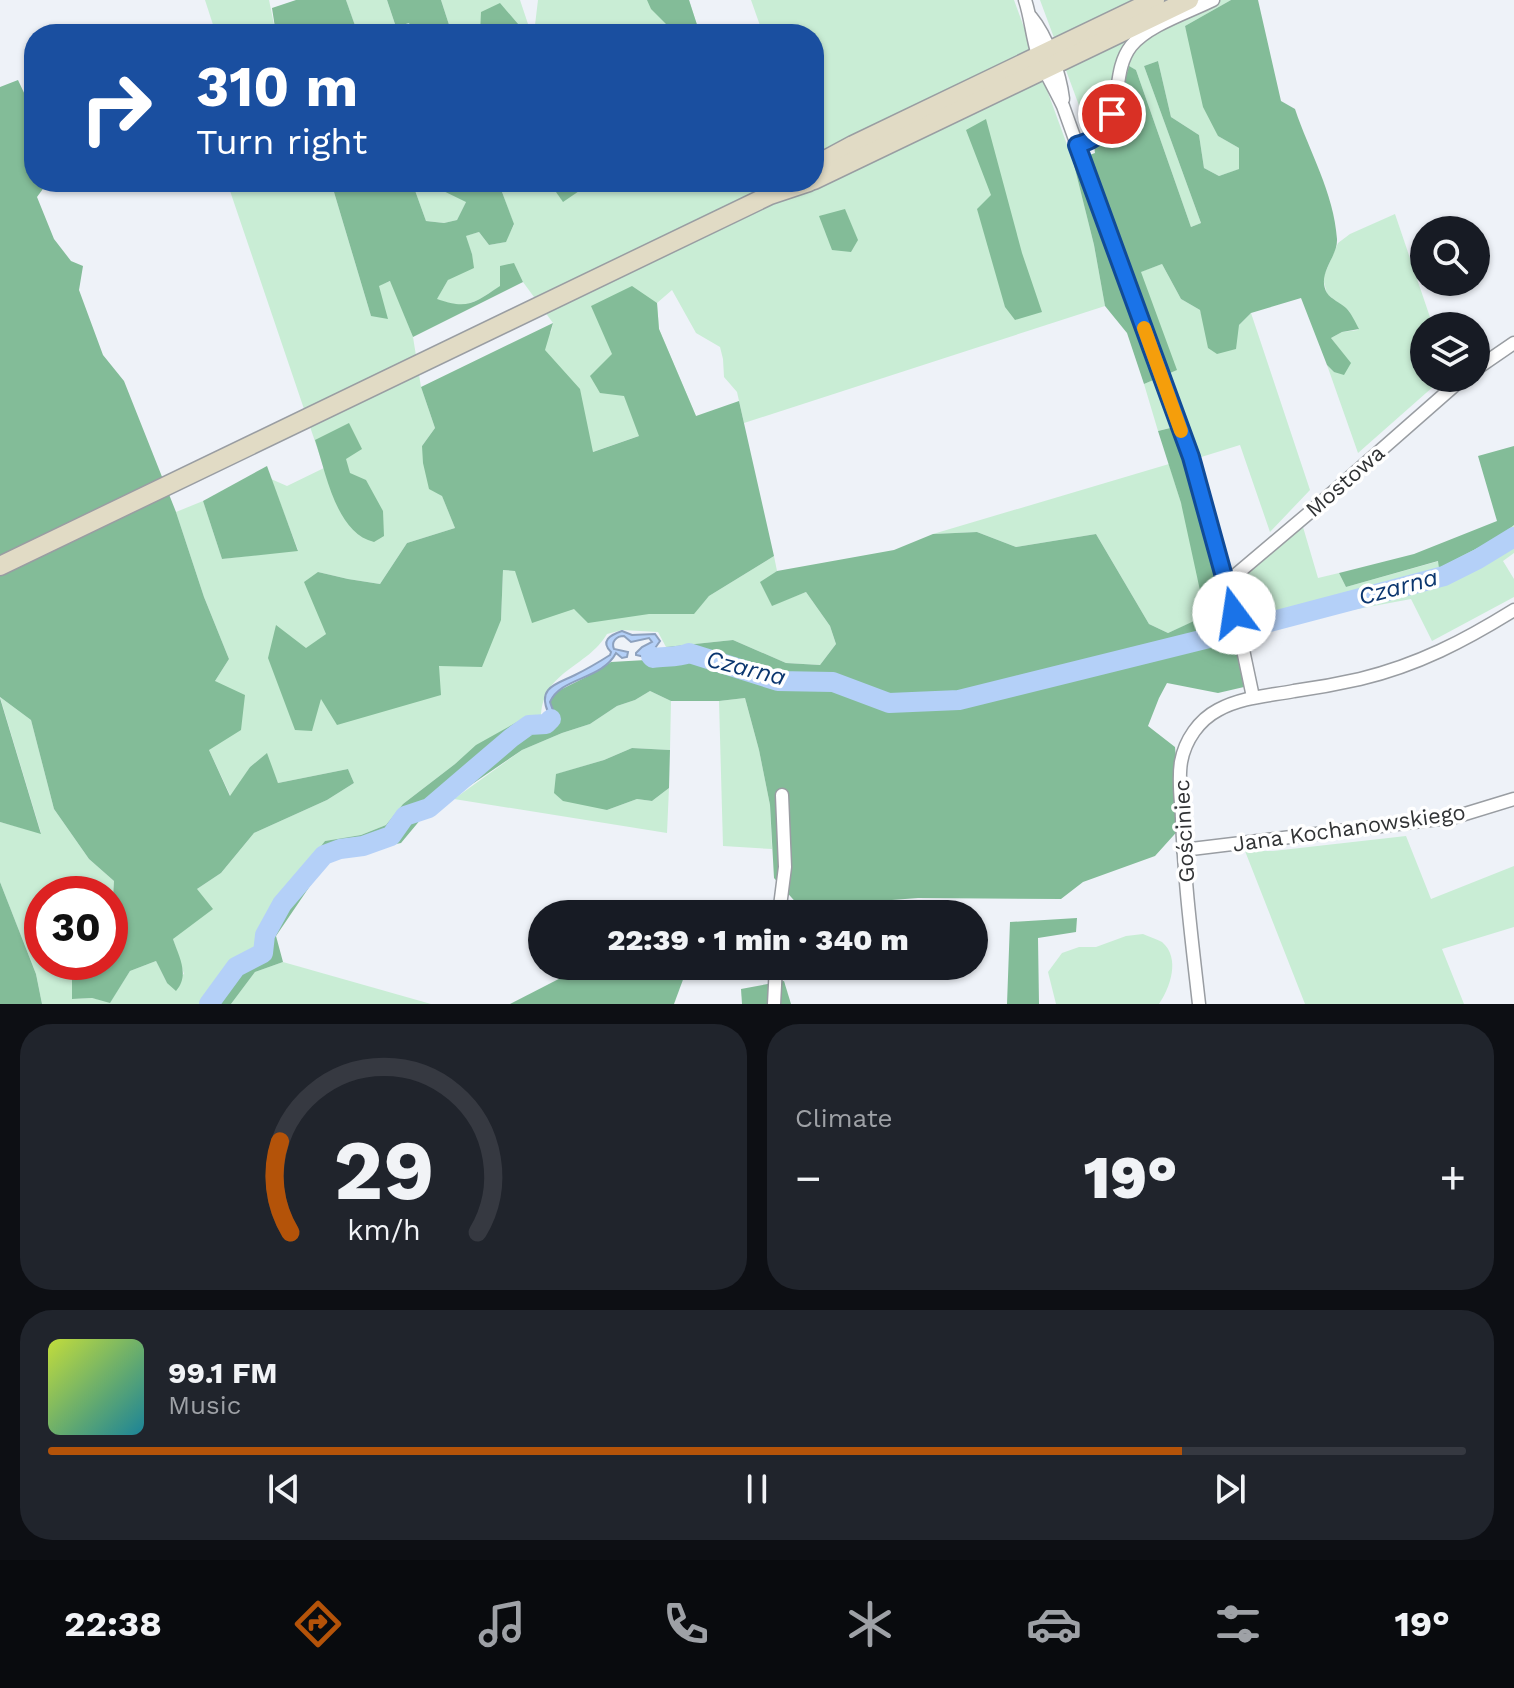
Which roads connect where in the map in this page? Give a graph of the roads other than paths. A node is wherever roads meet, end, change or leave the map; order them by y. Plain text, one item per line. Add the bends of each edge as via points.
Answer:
1 (1025, 0) edge
2 (1155, 0) edge
3 (1189, 0) edge
4 (1213, 0) edge
5 (1047, 60) junction
6 (1077, 145) junction
7 (824, 161) edge
8 (824, 175) edge
9 (773, 192) edge
10 (779, 192) edge
11 (770, 195) junction
12 (1514, 343) edge
13 (1490, 359) edge
14 (1447, 392) edge
15 (0, 566) edge
16 (1226, 583) junction
17 (1514, 610) edge
18 (1253, 697) junction
19 (782, 795) dead end
20 (1514, 799) edge
21 (1183, 850) junction
22 (781, 900) edge
23 (775, 980) edge
24 (774, 1004) edge
25 (1199, 1004) edge

1 - 5 street via 1040,28
2 - 5 main road
3 - 5 main road
4 - 6 street via 1139,37 1125,57 1106,128
5 - 6 street via 1062,89
5 - 7 main road
5 - 8 main road
6 - 16 street via 1191,457
9 - 11 main road
10 - 11 main road
11 - 15 main road
12 - 13 street
14 - 16 street, Mostowa
16 - 18 street
17 - 18 street, Gościniec via 1465,640 1379,674
18 - 21 street, Gościniec via 1215,711 1188,741 1180,776
19 - 22 street
20 - 21 street, Jana Kochanowskiego via 1455,817
21 - 25 street, Gościniec
23 - 24 street

